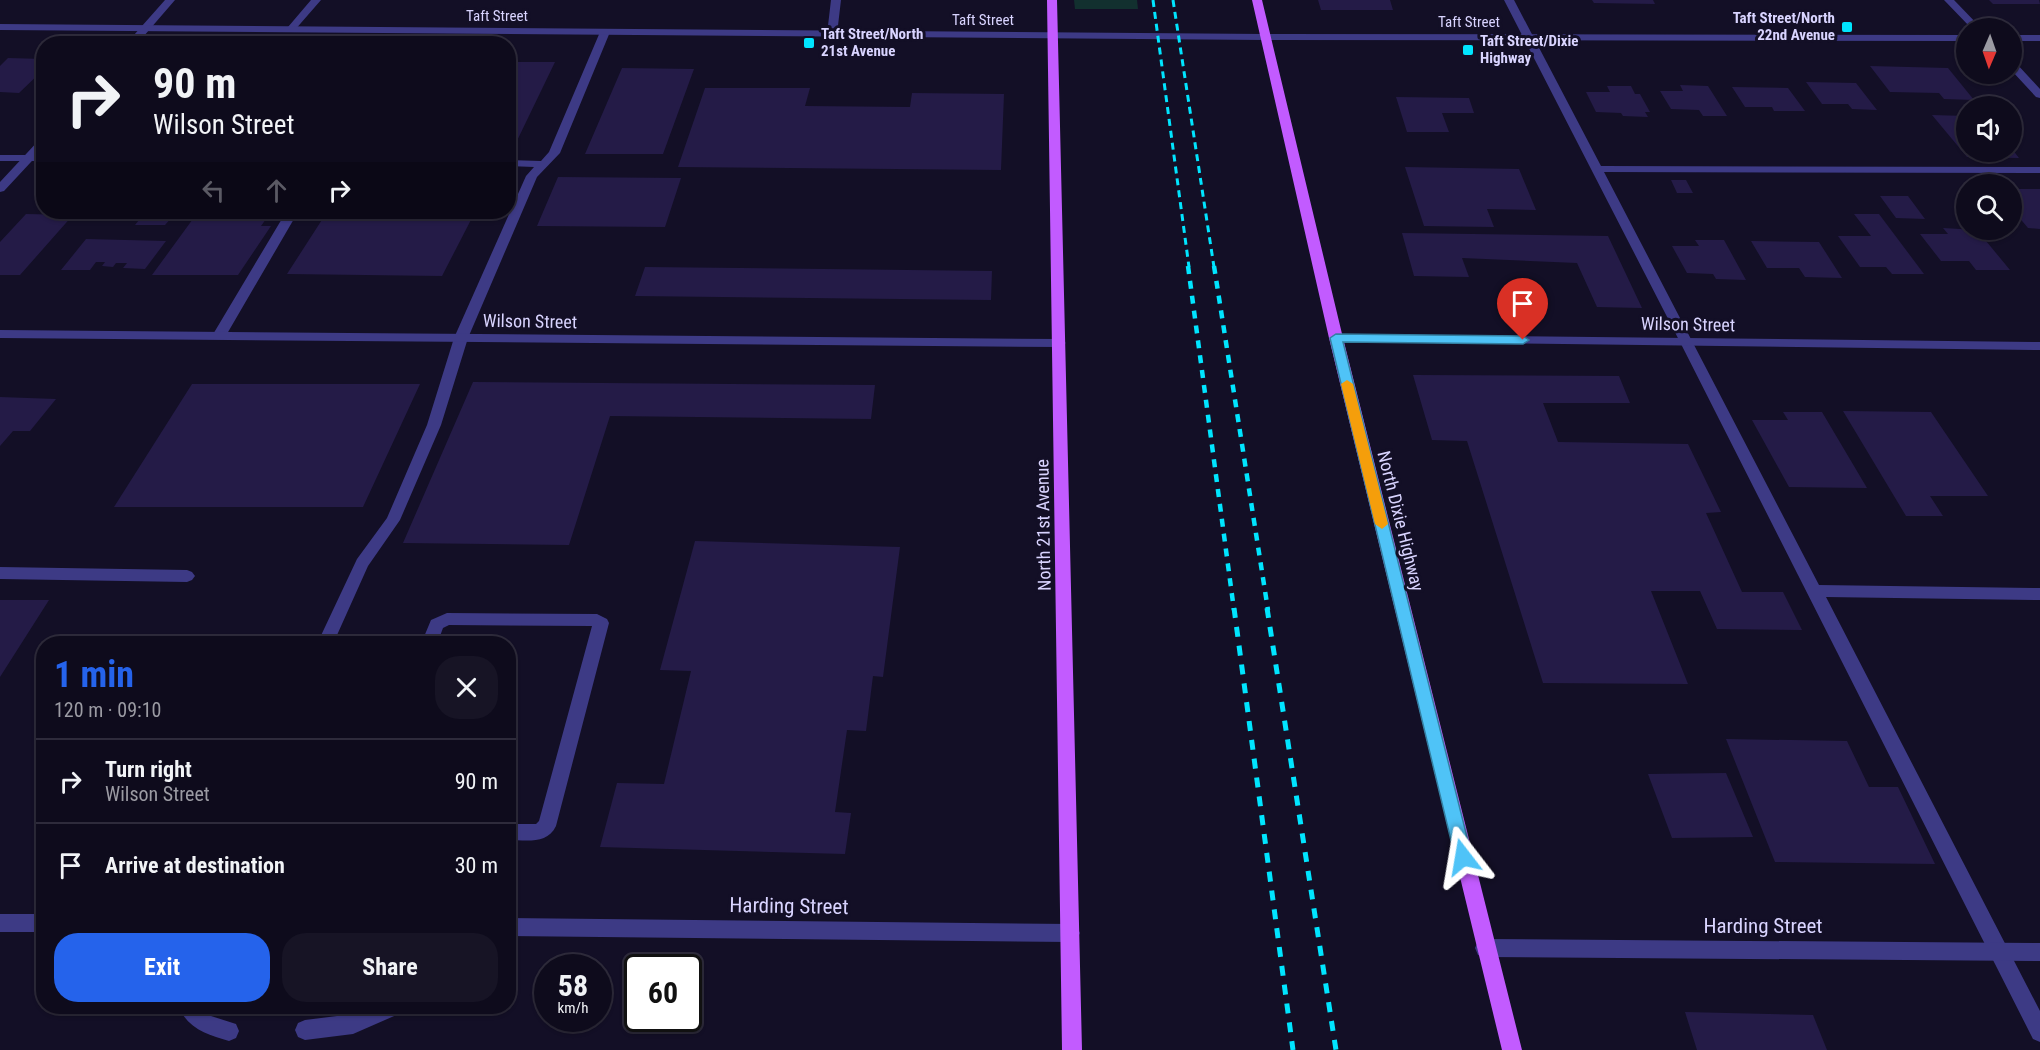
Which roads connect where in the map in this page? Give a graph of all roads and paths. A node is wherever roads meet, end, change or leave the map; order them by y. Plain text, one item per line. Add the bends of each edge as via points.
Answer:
1 (171, 0) edge
2 (316, 0) edge
3 (836, 0) edge
4 (1052, 0) edge
5 (1257, 0) edge
6 (1509, 0) edge
7 (1949, 0) edge
8 (1966, 18) edge
9 (0, 27) edge
10 (144, 29) junction
11 (291, 29) junction
12 (605, 32) junction
13 (832, 34) junction
14 (1052, 35) junction
15 (138, 36) edge
16 (1264, 37) junction
17 (1527, 37) junction
18 (1956, 38) edge
19 (2022, 38) edge
20 (2040, 38) edge
21 (2022, 76) edge
22 (2040, 95) edge
23 (36, 150) edge
24 (0, 158) edge
25 (28, 158) junction
26 (36, 158) edge
27 (516, 163) edge
28 (544, 164) junction
29 (1597, 169) junction
30 (2040, 170) edge
31 (0, 189) edge
32 (516, 213) edge
33 (288, 219) edge
34 (513, 219) edge
35 (0, 334) edge
36 (219, 336) junction
37 (461, 338) junction
38 (1336, 338) junction
39 (1687, 342) junction
40 (1059, 344) junction
41 (2040, 346) edge
42 (0, 573) edge
43 (187, 576) dead end
44 (1814, 591) junction
45 (2040, 594) edge
46 (329, 636) edge
47 (432, 636) edge
48 (516, 832) edge
49 (0, 923) edge
50 (36, 923) edge
51 (516, 927) edge
52 (1070, 933) junction
53 (1485, 948) junction
54 (1998, 951) junction
55 (2040, 951) edge
56 (196, 1014) edge
57 (375, 1014) edge
58 (305, 1030) dead end
59 (229, 1031) dead end
60 (2040, 1032) edge
61 (1072, 1050) edge
62 (1512, 1050) edge

1 - 10 street
2 - 11 street
3 - 13 street
4 - 14 main road, North 21st Avenue
5 - 16 main road, North Dixie Highway
6 - 17 street
7 - 8 street
9 - 10 street, Taft Street
10 - 11 street, Taft Street
10 - 15 street
11 - 12 street, Taft Street
12 - 13 street, Taft Street
12 - 28 street via 554,153
13 - 14 street, Taft Street
14 - 16 street, Taft Street
14 - 40 main road, North 21st Avenue
16 - 17 street, Taft Street
16 - 38 main road, North Dixie Highway
17 - 18 street, Taft Street
17 - 29 street
19 - 20 street
21 - 22 street
23 - 25 street
24 - 25 street
25 - 26 street
25 - 31 street
27 - 28 street
28 - 32 street via 532,176
29 - 30 street
29 - 39 street
33 - 36 street
34 - 37 street
35 - 36 street, Wilson Street
36 - 37 street, Wilson Street
37 - 40 street, Wilson Street
37 - 46 street via 434,425 393,520 362,563
38 - 39 street, Wilson Street
38 - 53 main road, North Dixie Highway
39 - 41 street, Wilson Street
39 - 44 street
40 - 52 main road, North 21st Avenue
42 - 43 street
44 - 45 street
44 - 54 street
47 - 48 street via 436,624 447,619 601,623 547,826 539,832
49 - 50 street
51 - 52 street, Harding Street
52 - 61 main road, North 21st Avenue
53 - 54 street, Harding Street
53 - 62 main road, North Dixie Highway
54 - 55 street, Harding Street
54 - 60 street
56 - 59 street via 205,1024
57 - 58 street via 353,1023

